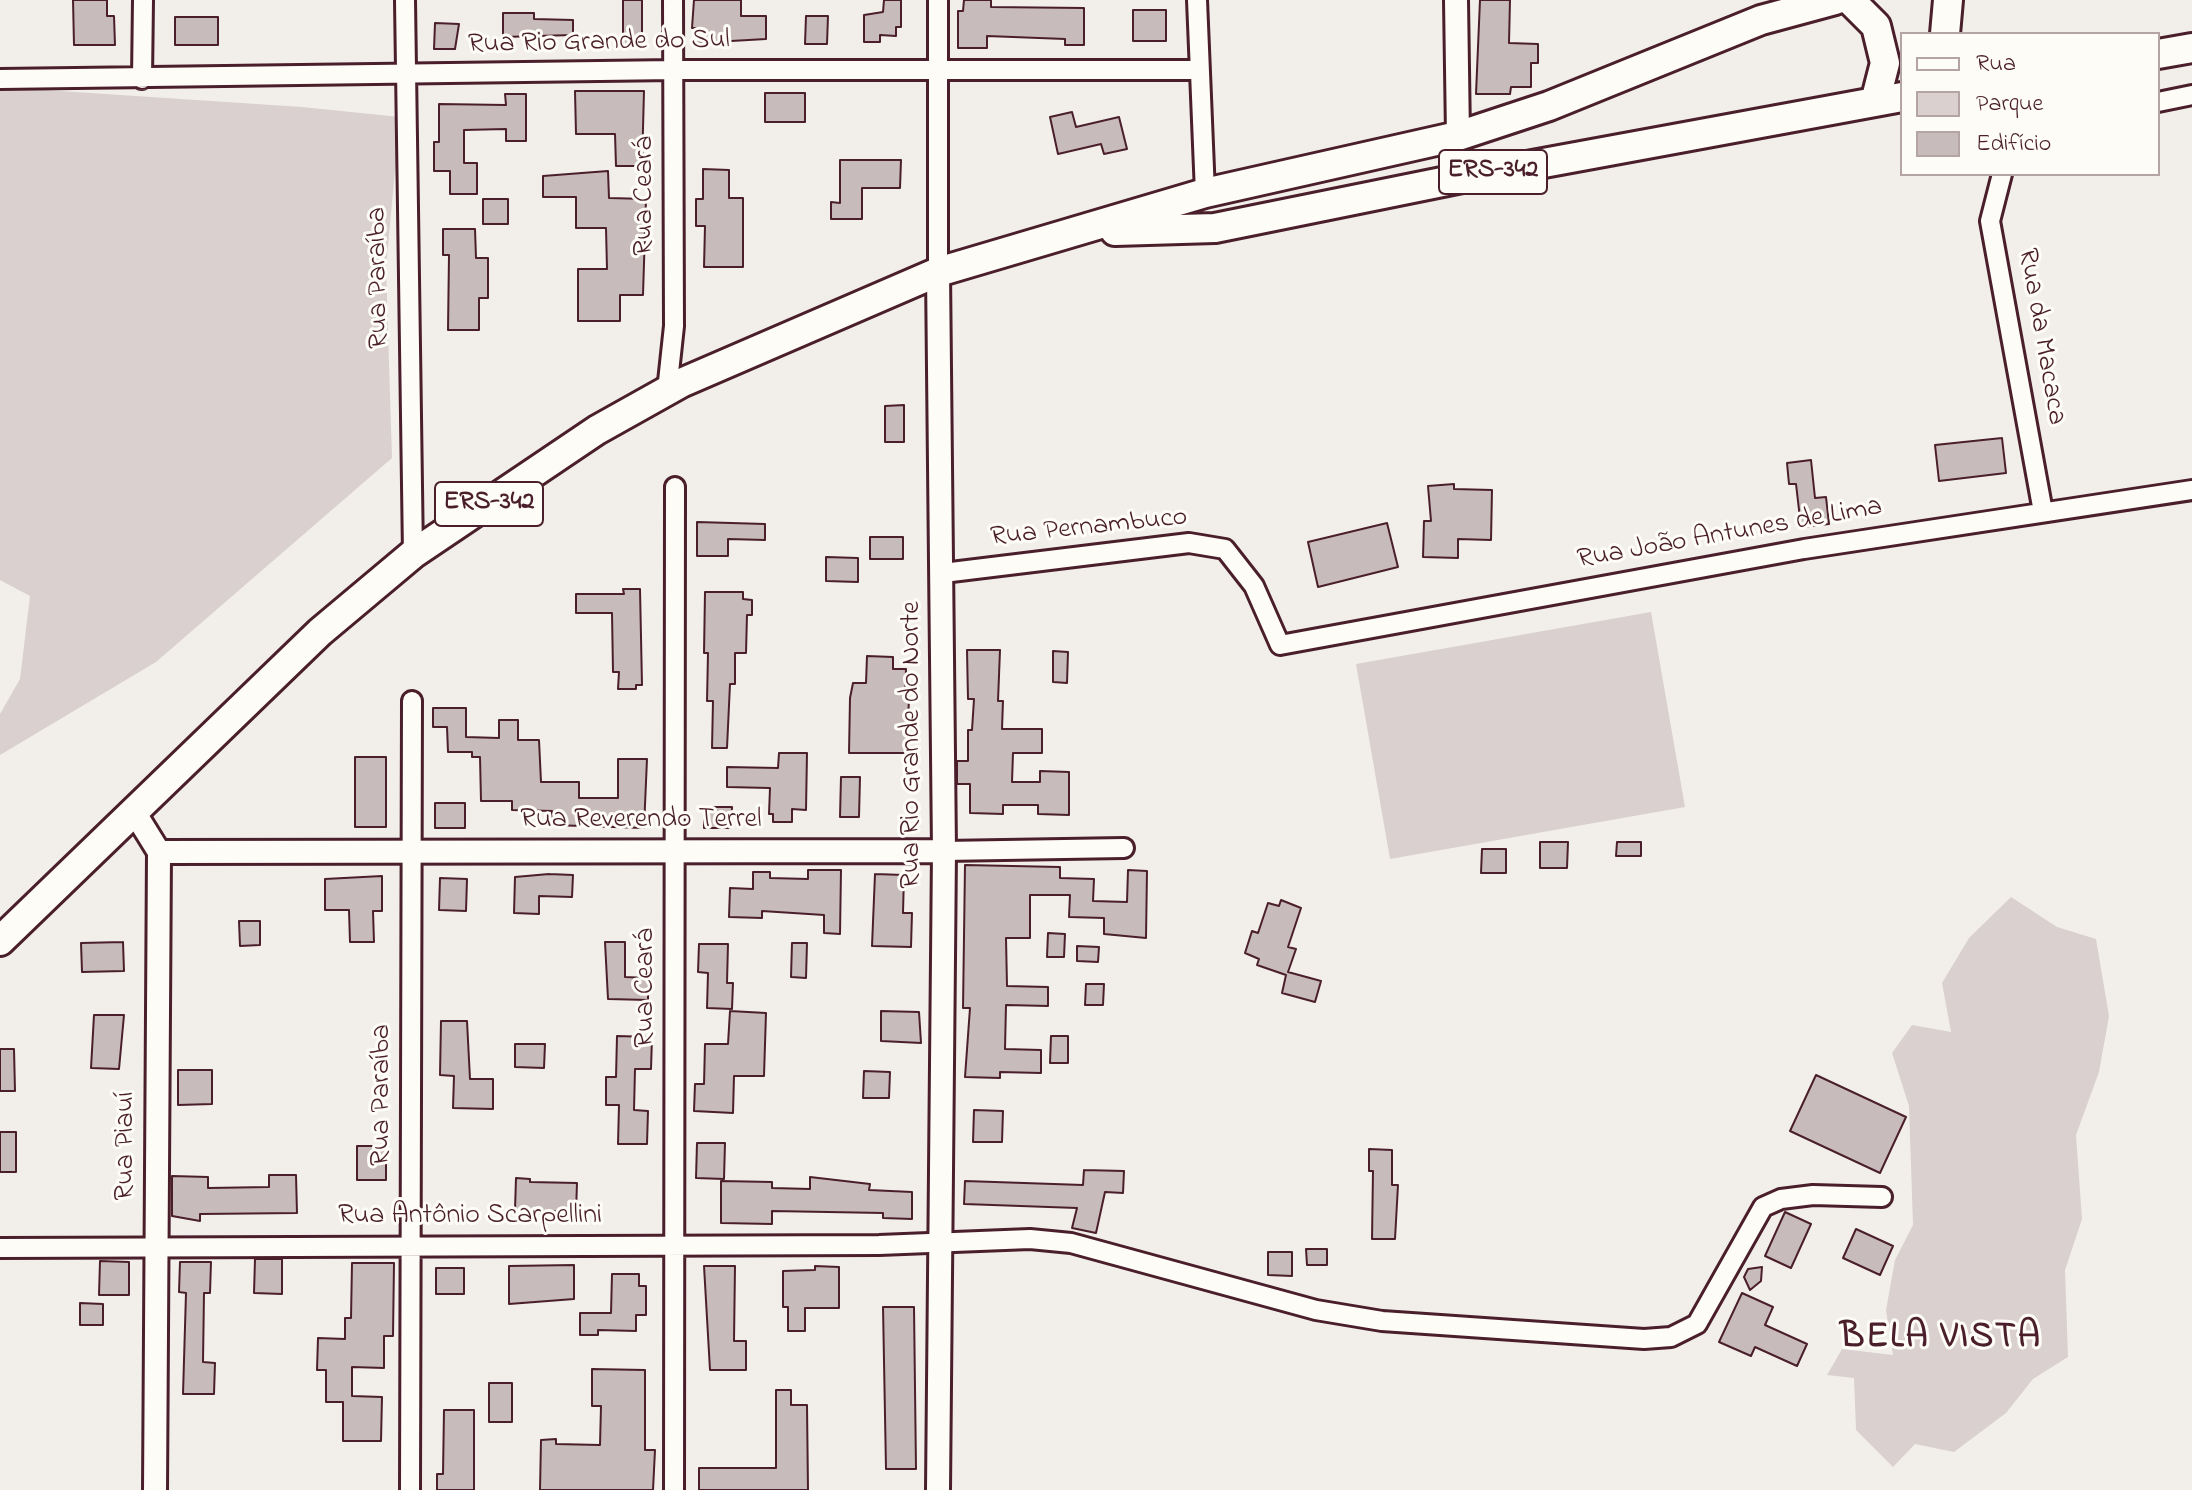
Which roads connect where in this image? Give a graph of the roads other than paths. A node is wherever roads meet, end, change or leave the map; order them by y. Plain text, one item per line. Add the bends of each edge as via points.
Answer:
1 (143, 0) edge
2 (405, 0) edge
3 (673, 0) edge
4 (938, 0) edge
5 (1197, 0) edge
6 (1456, 0) edge
7 (1835, 0) edge
8 (1850, 0) edge
9 (1948, 0) edge
10 (1945, 32) edge
11 (2192, 48) edge
12 (2160, 54) edge
13 (674, 70) junction
14 (939, 70) junction
15 (1199, 70) junction
16 (405, 76) junction
17 (0, 79) edge
18 (142, 79) junction
19 (2192, 95) edge
20 (1888, 100) edge
21 (2160, 102) edge
22 (1458, 136) junction
23 (2001, 176) edge
24 (1205, 193) junction
25 (1083, 231) junction
26 (938, 272) junction
27 (667, 391) junction
28 (675, 487) dead end
29 (2192, 490) edge
30 (2043, 512) junction
31 (413, 554) junction
32 (943, 573) junction
33 (1280, 645) joint
34 (412, 701) dead end
35 (133, 810) junction
36 (1124, 848) dead end
37 (412, 851) junction
38 (675, 851) junction
39 (944, 851) junction
40 (159, 852) junction
41 (0, 941) edge
42 (1882, 1197) dead end
43 (940, 1242) junction
44 (675, 1244) junction
45 (156, 1245) junction
46 (410, 1245) junction
47 (0, 1248) edge
48 (155, 1490) edge
49 (410, 1490) edge
50 (674, 1490) edge
51 (938, 1490) edge

1 - 18 street
2 - 16 street, Rua Paraíba
3 - 13 street, Rua Ceará
4 - 14 street, Rua Rio Grande do Norte
5 - 15 street
6 - 22 street
7 - 22 main road, ERS-342 via 1761,20 1549,106
8 - 20 main road via 1876,26
9 - 10 main road
11 - 12 main road
13 - 14 street, Rua Rio Grande do Sul
13 - 16 street, Rua Rio Grande do Sul
13 - 27 street, Rua Ceará via 674,326
14 - 15 street, Rua Rio Grande do Sul
14 - 26 street, Rua Rio Grande do Norte
15 - 24 street
16 - 18 street, Rua Rio Grande do Sul
16 - 31 street, Rua Paraíba
17 - 18 street, Rua Rio Grande do Sul
19 - 21 street
20 - 25 main road, ERS-342 via 1215,228
22 - 24 main road, ERS-342
23 - 30 street, Rua da Macaca via 1990,221
24 - 25 main road, ERS-342
25 - 26 main road, ERS-342
26 - 27 main road, ERS-342
26 - 32 street, Rua Rio Grande do Norte
27 - 31 main road, ERS-342 via 597,430
28 - 38 street, Rua Ceará
29 - 30 street, Rua João Antunes de Lima
30 - 33 street, Rua João Antunes de Lima via 1804,549
31 - 35 main road, ERS-342 via 320,632
32 - 33 street, Rua Pernambuco via 1189,543 1225,549 1254,586
32 - 39 street, Rua Rio Grande do Norte
34 - 37 street, Rua Paraíba
35 - 40 street
35 - 41 main road, ERS-342
36 - 39 street, Rua Reverendo Terrel
37 - 38 street, Rua Reverendo Terrel
37 - 40 street, Rua Reverendo Terrel
37 - 46 street, Rua Paraíba
38 - 39 street, Rua Reverendo Terrel
38 - 44 street, Rua Ceará
39 - 43 street, Rua Rio Grande do Norte
40 - 45 street, Rua Piauí
42 - 43 street, Rua Antônio Scarpellini via 1813,1195 1763,1207 1697,1324 1671,1337 1644,1339 1382,1321 1316,1310 1071,1243
43 - 44 street, Rua Antônio Scarpellini
43 - 51 street, Rua Rio Grande do Norte
44 - 46 street, Rua Antônio Scarpellini
44 - 50 street, Rua Ceará
45 - 46 street, Rua Antônio Scarpellini
45 - 47 street, Rua Antônio Scarpellini
45 - 48 street, Rua Piauí
46 - 49 street, Rua Paraíba

